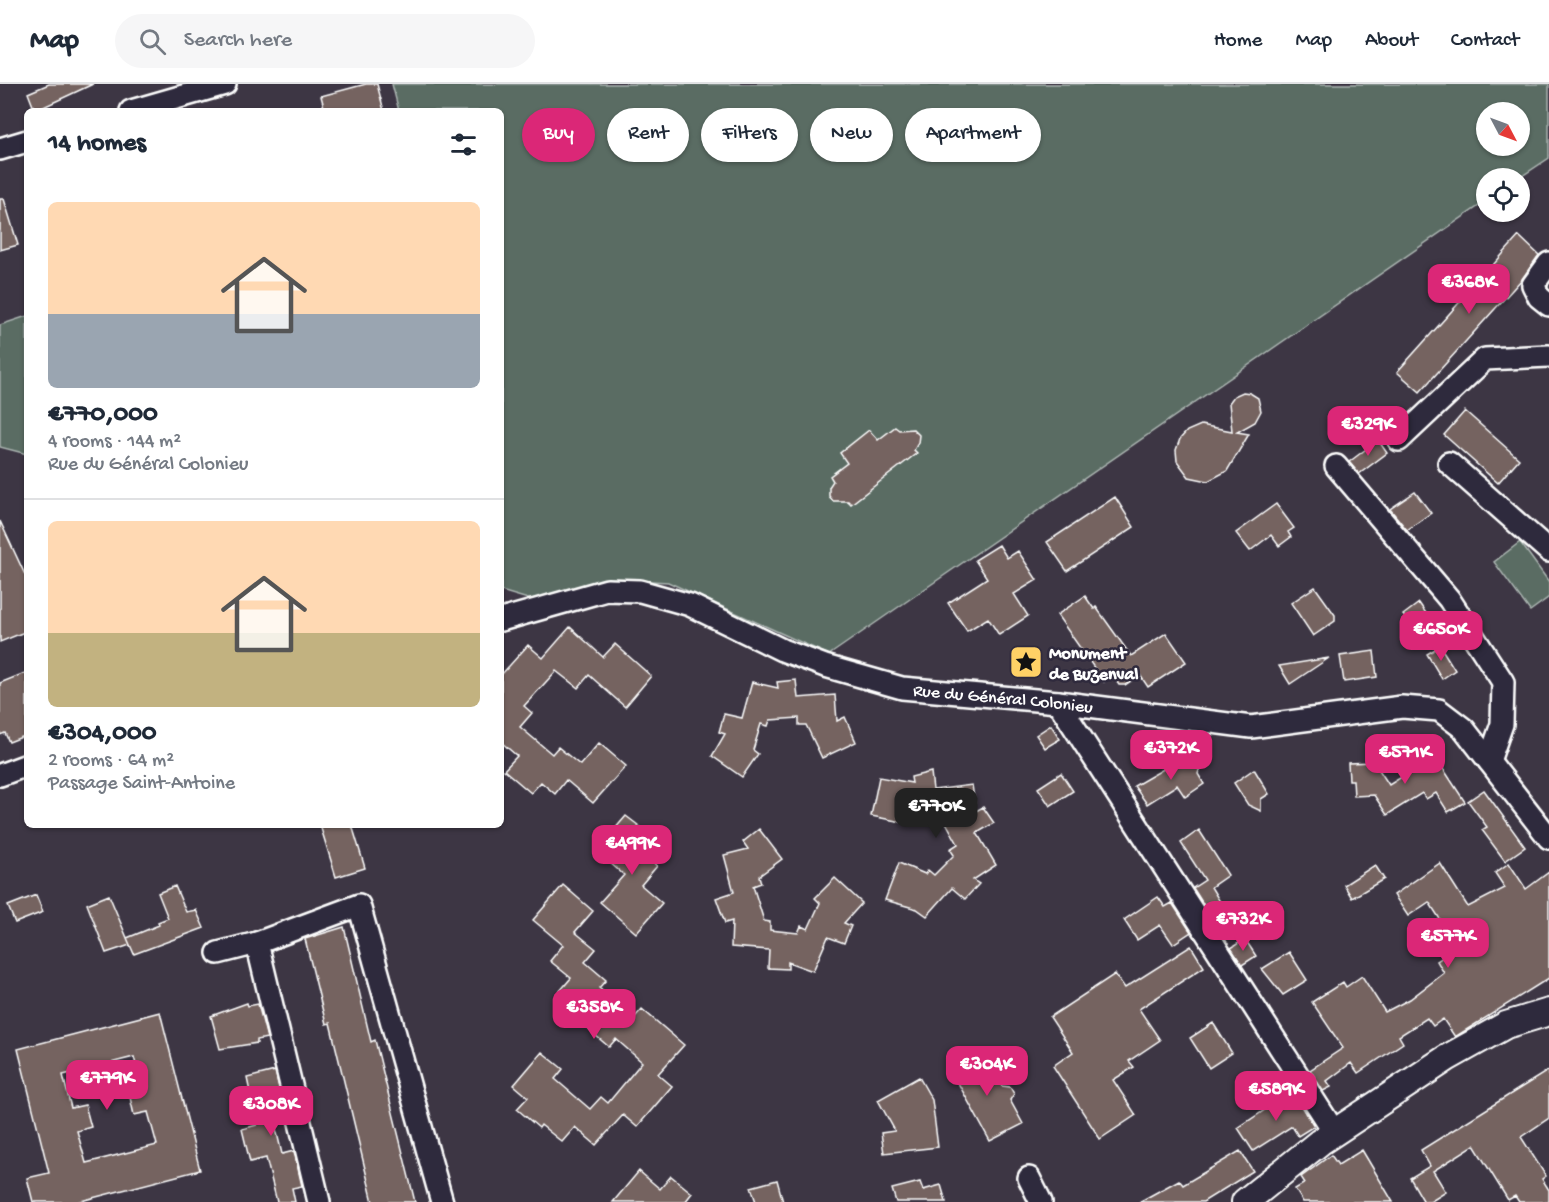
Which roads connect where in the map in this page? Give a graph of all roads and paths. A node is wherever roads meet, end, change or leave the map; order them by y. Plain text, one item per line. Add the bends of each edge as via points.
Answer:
1 (225, 84) edge
2 (141, 108) edge
3 (24, 142) edge
4 (0, 149) edge
5 (1549, 264) edge
6 (1549, 305) edge
7 (1549, 357) edge
8 (1399, 440) dead end
9 (1449, 463) dead end
10 (1336, 466) dead end
11 (1549, 552) edge
12 (504, 619) edge
13 (1058, 702) junction
14 (1489, 761) junction
15 (24, 766) edge
16 (0, 775) edge
17 (1549, 838) edge
18 (257, 943) junction
19 (218, 953) dead end
20 (1549, 1012) edge
21 (1335, 1133) junction
22 (1029, 1178) dead end
23 (319, 1202) edge
24 (442, 1202) edge
25 (1041, 1202) edge
26 (1245, 1202) edge

1 - 2 street
3 - 4 street
5 - 6 street via 1533,285
7 - 8 street via 1485,359
9 - 11 street
10 - 14 street via 1449,599 1503,682 1502,724
12 - 13 street, Rue du Général Colonieu via 607,590 640,591 690,605 825,666 902,688
13 - 14 street, Rue du Général Colonieu via 1251,727 1402,707 1439,710 1464,729
13 - 21 street
14 - 17 street, Rue du Général Colonieu
15 - 16 street
18 - 19 street
18 - 23 street
18 - 24 street via 359,905
20 - 21 street via 1506,1025 1416,1077
21 - 26 street
22 - 25 street

